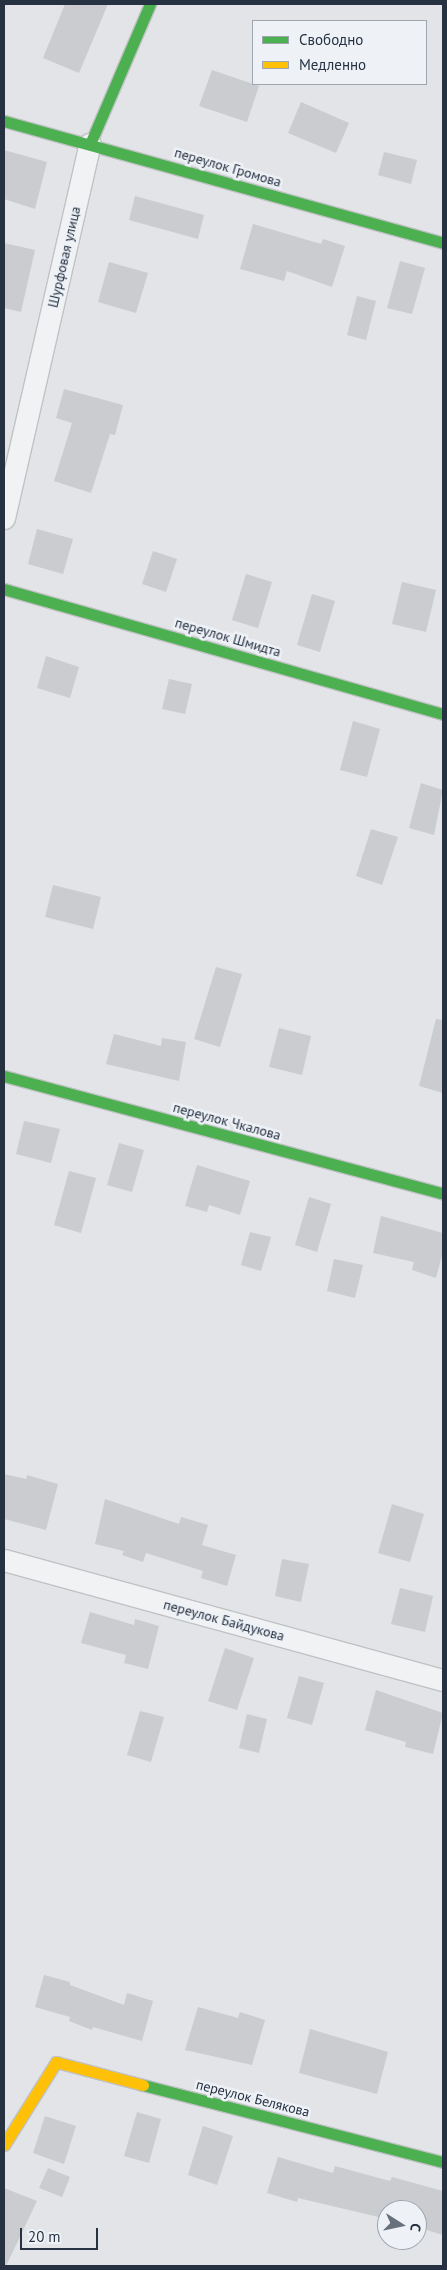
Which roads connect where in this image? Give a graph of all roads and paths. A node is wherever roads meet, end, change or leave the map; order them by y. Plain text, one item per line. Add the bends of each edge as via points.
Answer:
1 (150, 4) edge
2 (4, 121) edge
3 (90, 144) junction
4 (443, 243) edge
5 (4, 518) edge
6 (4, 589) edge
7 (443, 714) edge
8 (4, 1076) edge
9 (443, 1194) edge
10 (4, 1560) edge
11 (443, 1680) edge
12 (4, 2145) edge
13 (443, 2162) edge

1 - 3 street, Шурфовая улица
2 - 3 street, переулок Громова
3 - 4 street, переулок Громова
3 - 5 street, Шурфовая улица
6 - 7 street, переулок Шмидта
8 - 9 street, переулок Чкалова
10 - 11 street, переулок Байдукова
12 - 13 street, переулок Белякова via 56,2062

